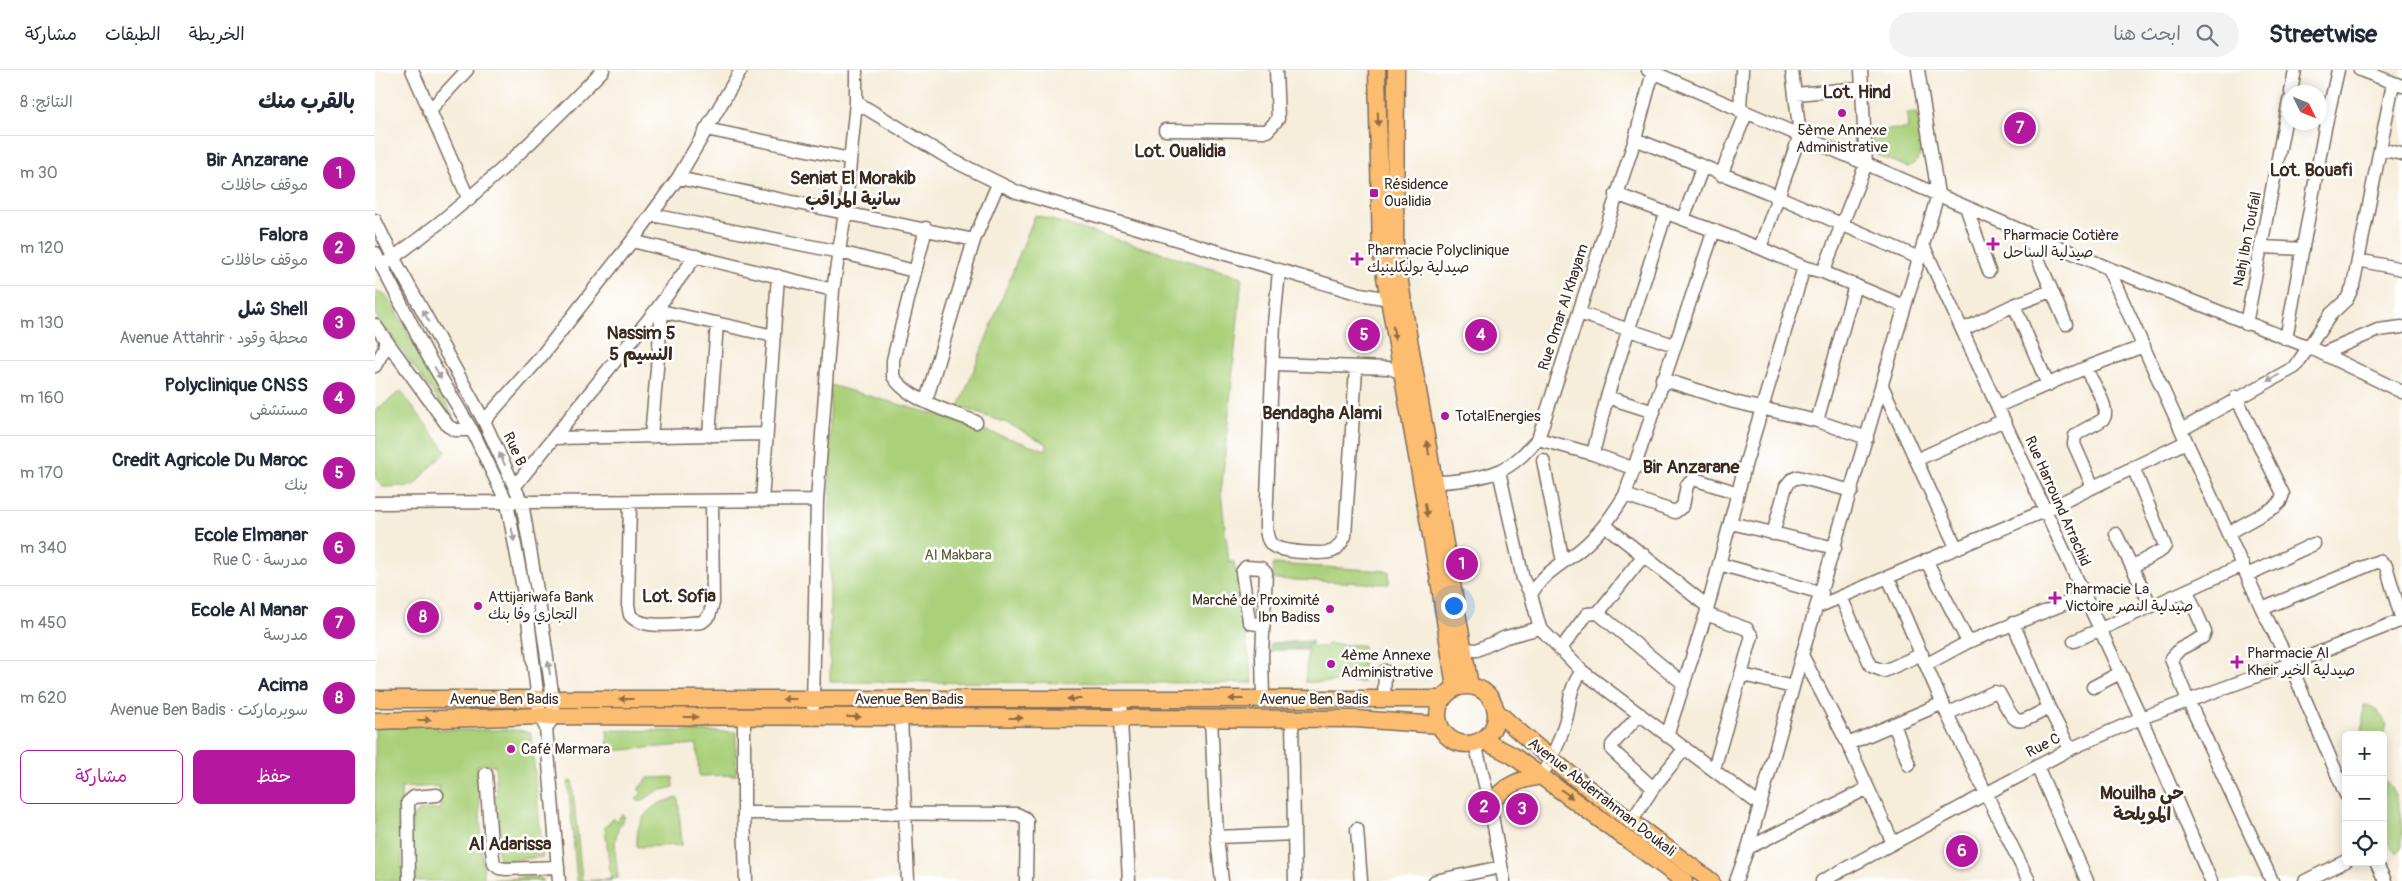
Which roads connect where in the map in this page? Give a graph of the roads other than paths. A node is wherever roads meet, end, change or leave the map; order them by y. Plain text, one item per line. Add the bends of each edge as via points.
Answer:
1 (412, 70) edge
2 (467, 70) edge
3 (603, 70) edge
4 (741, 70) edge
5 (856, 70) edge
6 (1276, 70) edge
7 (1377, 70) edge
8 (1396, 70) edge
9 (1742, 70) edge
10 (1861, 70) edge
11 (1918, 70) edge
12 (2295, 70) edge
13 (2338, 70) edge
14 (2362, 70) edge
15 (1651, 71) edge
16 (1792, 71) edge
17 (2292, 85) edge
18 (2398, 85) edge
19 (1862, 88) junction
20 (1795, 94) junction
21 (856, 102) junction
22 (429, 111) junction
23 (1743, 112) junction
24 (706, 129) junction
25 (1165, 130) dead end
26 (2284, 130) edge
27 (1800, 135) junction
28 (1635, 139) junction
29 (2380, 149) junction
30 (2402, 154) edge
31 (850, 159) junction
32 (1866, 164) junction
33 (1703, 166) junction
34 (1721, 175) junction
35 (678, 178) junction
36 (998, 184) junction
37 (1616, 194) junction
38 (1938, 194) junction
39 (1777, 196) junction
40 (469, 200) junction
41 (1966, 206) junction
42 (845, 213) junction
43 (1666, 213) junction
44 (652, 215) junction
45 (1683, 219) junction
46 (375, 220) edge
47 (1843, 224) junction
48 (926, 228) junction
49 (1714, 230) junction
50 (2027, 233) junction
51 (974, 240) junction
52 (632, 241) junction
53 (1923, 245) junction
54 (2263, 247) junction
55 (1760, 248) junction
56 (2303, 249) junction
57 (840, 252) junction
58 (375, 253) edge
59 (696, 256) junction
60 (393, 258) junction
61 (1919, 258) junction
62 (2358, 260) junction
63 (378, 268) edge
64 (1804, 268) junction
65 (2108, 268) junction
66 (2402, 269) edge
67 (915, 270) junction
68 (1279, 271) junction
69 (1989, 271) dead end
70 (1823, 272) junction
71 (778, 276) junction
72 (1855, 285) junction
73 (833, 290) junction
74 (2051, 291) junction
75 (1396, 299) junction
76 (2014, 305) junction
77 (1904, 306) junction
78 (659, 311) junction
79 (1579, 313) junction
80 (717, 323) junction
81 (2066, 324) dead end
82 (2247, 324) junction
83 (375, 325) edge
84 (2402, 327) edge
85 (1628, 329) junction
86 (1962, 330) junction
87 (774, 336) junction
88 (2286, 338) junction
89 (385, 340) junction
90 (1674, 346) junction
91 (2144, 346) junction
92 (2309, 347) junction
93 (2324, 354) junction
94 (1273, 364) junction
95 (375, 366) edge
96 (2085, 368) junction
97 (1356, 369) junction
98 (1400, 370) junction
99 (1417, 378) junction
100 (1662, 379) junction
101 (2048, 385) junction
102 (1883, 388) junction
103 (2402, 392) edge
104 (1607, 397) junction
105 (2237, 397) junction
106 (926, 402) junction
107 (1998, 406) junction
108 (1763, 409) junction
109 (1654, 412) junction
110 (2004, 420) junction
111 (484, 421) junction
112 (1817, 421) junction
113 (976, 422) dead end
114 (472, 430) junction
115 (2181, 430) junction
116 (767, 434) junction
117 (709, 436) junction
118 (651, 437) junction
119 (554, 438) junction
120 (1867, 438) junction
121 (1538, 439) junction
122 (2186, 442) junction
123 (1593, 454) junction
124 (1543, 460) dead end
125 (1916, 460) junction
126 (2133, 468) junction
127 (1635, 469) junction
128 (1499, 471) junction
129 (1427, 483) junction
130 (515, 486) junction
131 (2093, 487) junction
132 (375, 490) edge
133 (1852, 490) junction
134 (1738, 493) junction
135 (1625, 495) junction
136 (817, 500) junction
137 (761, 501) junction
138 (629, 502) junction
139 (712, 502) junction
140 (379, 503) edge
141 (507, 503) junction
142 (522, 504) junction
143 (2044, 511) junction
144 (1731, 523) junction
145 (1606, 526) junction
146 (2228, 533) junction
147 (1773, 534) junction
148 (2116, 534) dead end
149 (2314, 544) dead end
150 (1835, 548) junction
151 (1956, 548) junction
152 (1644, 556) junction
153 (1926, 560) junction
154 (1563, 562) junction
155 (1719, 564) junction
156 (2133, 566) junction
157 (2245, 570) junction
158 (1888, 577) junction
159 (2187, 591) junction
160 (1822, 593) junction
161 (1531, 595) junction
162 (2084, 596) junction
163 (1841, 597) junction
164 (2151, 606) junction
165 (1817, 607) junction
166 (2262, 609) junction
167 (1707, 610) junction
168 (1598, 613) junction
169 (2402, 620) edge
170 (2013, 623) junction
171 (1263, 625) dead end
172 (1540, 628) junction
173 (2100, 630) junction
174 (2074, 641) dead end
175 (1968, 642) junction
176 (1463, 649) junction
177 (1560, 650) junction
178 (1802, 655) junction
179 (1925, 659) junction
180 (2290, 664) junction
181 (1385, 671) dead end
182 (1582, 671) junction
183 (2119, 673) junction
184 (1743, 675) junction
185 (1683, 684) junction
186 (1463, 687) junction
187 (1793, 687) junction
188 (2093, 688) dead end
189 (375, 699) edge
190 (814, 699) junction
191 (1120, 699) junction
192 (1263, 699) junction
193 (1358, 699) junction
194 (1384, 699) junction
195 (1442, 699) junction
196 (2188, 700) junction
197 (1945, 708) junction
198 (2049, 708) junction
199 (1496, 711) junction
200 (546, 712) junction
201 (1640, 714) junction
202 (812, 716) junction
203 (744, 717) junction
204 (901, 717) junction
205 (1122, 718) junction
206 (2141, 718) junction
207 (1211, 719) junction
208 (1292, 719) junction
209 (1356, 719) junction
210 (375, 721) edge
211 (1894, 724) junction
212 (1439, 725) junction
213 (1667, 736) junction
214 (1479, 741) junction
215 (1849, 744) junction
216 (1685, 748) junction
217 (2071, 749) junction
218 (1551, 760) junction
219 (1909, 766) dead end
220 (2037, 766) junction
221 (1714, 769) junction
222 (486, 774) dead end
223 (1541, 776) junction
224 (2342, 786) edge
225 (1653, 788) junction
226 (1868, 788) junction
227 (1986, 794) junction
228 (437, 796) dead end
229 (1760, 804) junction
230 (1490, 806) junction
231 (744, 813) junction
232 (906, 814) junction
233 (1631, 822) junction
234 (1357, 829) dead end
235 (1294, 834) junction
236 (1217, 837) junction
237 (1893, 843) junction
238 (1748, 848) junction
239 (2342, 863) edge
240 (2379, 866) edge
241 (558, 867) junction
242 (1501, 867) junction
243 (409, 881) edge
244 (559, 881) edge
245 (746, 881) edge
246 (908, 881) edge
247 (1027, 881) edge
248 (1129, 881) edge
249 (1222, 881) edge
250 (1295, 881) edge
251 (1361, 881) edge
252 (1435, 881) edge
253 (1503, 881) edge
254 (1684, 881) edge
255 (1711, 881) edge
256 (1736, 881) edge
257 (1822, 881) edge
258 (2029, 881) edge
259 (2087, 881) edge
260 (2211, 881) edge
261 (2272, 881) edge
262 (2305, 881) edge
263 (2385, 881) edge

1 - 22 street
2 - 22 street
3 - 40 street via 527,148
4 - 24 street
5 - 21 street
6 - 25 street via 1278,118 1267,131
7 -> 75 main road via 1381,254
8 - 75 main road
9 - 23 street
10 - 19 street
11 - 38 street
12 - 17 street
13 - 56 street
14 - 18 street
15 - 23 street
15 - 28 street, Rue Omar Al Khayam
16 - 20 street
18 - 29 street
19 - 20 street
19 - 32 street
20 - 27 street
21 - 31 street
21 - 36 street
22 - 40 street
23 - 27 street
23 - 34 street
24 - 31 street
24 - 35 street
26 - 54 street, Nahj Ibn Toufail
27 - 32 street
27 - 39 street
28 - 33 street
28 - 37 street, Rue Omar Al Khayam
29 - 30 street
29 - 62 street
31 - 42 street
32 - 38 street
32 - 47 street
33 - 34 street
33 - 45 street
34 - 39 street
35 - 42 street
35 - 44 street
36 - 51 street
36 - 68 street via 1047,203
37 - 43 street
37 - 79 street, Rue Omar Al Khayam
38 - 41 street
38 - 53 street
39 - 47 street
39 - 55 street
40 - 60 street
41 - 50 street
41 - 69 street
42 - 48 street
42 - 57 street
43 - 45 street
43 - 85 street
44 - 52 street
44 - 57 street
45 - 49 street
46 - 60 street, Rue B
47 - 61 street
47 - 70 street
48 - 51 street
48 - 67 street
49 - 55 street
49 - 90 street
50 - 65 street
50 - 74 street
51 - 106 street
52 - 59 street
52 - 111 street via 539,359
53 - 61 street
53 - 86 street, Rue Harround Arrachid
54 - 56 street
54 - 82 street, Nahj Ibn Toufail
55 - 64 street
56 - 88 street
57 - 67 street
57 - 73 street
58 - 63 street, Rue B
59 - 71 street
59 - 78 street
60 - 63 street
111 -> 60 street, Rue B
61 - 77 street
62 - 66 street
62 - 92 street via 2347,299 2331,314
63 -> 114 street, Rue B
64 - 70 street
64 - 108 street
65 - 82 street
65 - 91 street
67 - 106 street via 893,360 893,376 902,388
68 - 75 street via 1360,294
68 - 94 street
70 - 72 street
71 - 73 street
71 - 87 street
72 - 77 street
72 - 112 street
73 - 136 street
74 - 76 street
74 - 81 street
75 -> 98 main road
75 - 99 main road
76 - 86 street
76 - 101 street
77 - 102 street
78 - 80 street
78 - 118 street
78 - 119 street
79 - 85 street
79 - 121 street, Rue Omar Al Khayam
80 - 87 street
80 - 117 street
82 - 88 street
83 - 89 street
84 - 93 street via 2378,330
85 - 90 street
85 - 104 street
86 - 107 street, Rue Harround Arrachid
87 - 116 street
88 - 92 street
89 - 95 street via 385,348
89 - 114 street via 447,426 455,430
90 - 100 street
91 - 96 street
91 - 115 street
92 - 93 street
92 -> 105 street via 2295,367
93 - 103 street
94 - 97 street
94 - 97 street via 1267,460 1267,535 1272,544 1281,549 1323,553 1333,551 1345,536
96 - 101 street
96 - 131 street via 2106,413 2103,419 2075,436 2074,444
97 - 98 street
98 - 99 street
98 - 129 main road
129 -> 99 main road
100 - 108 street
100 - 109 street
101 - 107 street
102 - 120 street
102 - 125 street
104 - 109 street
104 - 123 street
105 - 115 street
105 - 146 street via 2283,494 2275,508
106 - 113 street
107 - 110 street, Rue Harround Arrachid
108 - 112 street
108 - 134 street
109 - 127 street
110 - 125 street
110 - 143 street, Rue Harround Arrachid
130 -> 111 street, Rue B
112 - 120 street
114 - 141 street, Rue B
115 - 122 street
116 - 117 street
116 - 137 street
117 - 118 street
118 - 119 street
119 - 130 street
120 - 133 street
121 - 123 street
121 - 128 street, Rue Omar Al Khayam
122 - 126 street
122 - 146 street
123 - 127 street
124 - 154 street
125 - 151 street
126 - 131 street
126 - 156 street via 2165,546
127 - 135 street
128 - 129 street, Rue Omar Al Khayam
128 - 161 street via 1523,579
129 - 176 main road
129 -> 186 main road via 1441,592
130 - 142 street, Rue B
131 - 143 street
132 - 140 street
133 - 147 street via 1798,477 1791,480 1786,486
133 - 150 street
134 - 135 street via 1694,479 1687,485 1683,506 1675,512
134 - 144 street
135 - 145 street
136 - 137 street
136 - 190 street
137 - 139 street
138 - 139 street
138 - 139 street via 628,605 630,616 642,624 702,622 711,612 714,588
138 - 142 street
140 - 141 street
141 - 142 street
141 -> 200 street, Rue B
200 -> 142 street, Rue B via 539,602
143 - 151 street
143 - 162 street, Rue Harround Arrachid
144 - 147 street
144 - 155 street
145 - 152 street
145 - 154 street
146 - 157 street
147 - 150 street
148 - 156 street
149 - 157 street
150 - 160 street
151 - 153 street
152 - 167 street
152 - 168 street
153 - 158 street
153 - 175 street
154 - 161 street via 1545,575
155 - 160 street
155 - 167 street
156 - 164 street
157 - 159 street
157 - 166 street
158 - 163 street
158 - 179 street
159 - 164 street
159 - 196 street via 2205,632 2203,637 2180,649 2171,659
160 - 165 street
161 - 172 street
162 - 170 street
162 - 173 street, Rue Harround Arrachid
163 - 165 street
163 - 179 street via 1871,666 1884,671
164 - 173 street
165 - 178 street
166 - 169 street via 2379,561 2386,566
166 - 180 street
167 - 184 street via 1751,631
167 - 185 street
168 - 177 street via 1587,614
168 - 185 street
169 - 180 street, Rue C
170 - 175 street
170 - 198 street
171 - 192 street
172 - 176 street via 1505,637 1477,650
172 - 177 street
173 - 174 street
173 - 183 street, Rue Harround Arrachid
175 - 179 street
176 - 186 main road
177 - 182 street
178 - 187 street
178 - 215 street
179 - 197 street
180 - 196 street, Rue C
180 - 224 street
181 - 194 street
182 - 201 street
182 - 218 street via 1569,694 1565,725
183 - 188 street
183 - 206 street, Rue Harround Arrachid
184 - 187 street
184 - 221 street
185 - 213 street
186 - 195 main road
186 - 199 main road via 1487,694
187 - 229 street
189 - 200 main road, Avenue Ben Badis
191 -> 190 main road, Avenue Ben Badis
190 -> 200 main road, Avenue Ben Badis
190 - 202 street
192 -> 191 main road, Avenue Ben Badis
191 - 205 street
192 - 193 main road, Avenue Ben Badis
193 - 194 main road, Avenue Ben Badis
193 - 209 main road
194 - 195 main road, Avenue Ben Badis
195 - 212 main road
196 - 206 street, Rue C
196 - 261 street
197 - 198 street via 1994,692 1999,694 2017,722
197 - 211 street
197 - 227 street
198 - 217 street
199 - 214 main road via 1494,724
199 - 218 main road, Avenue Abderrahman Doukali
200 -> 203 main road, Avenue Ben Badis
210 -> 200 main road, Avenue Ben Badis
200 - 241 street
201 - 213 street
201 - 225 street via 1612,745 1612,750
202 - 203 main road, Avenue Ben Badis
202 -> 204 main road, Avenue Ben Badis
203 - 231 street
204 -> 205 main road, Avenue Ben Badis
204 - 232 street
205 - 207 main road, Avenue Ben Badis
205 - 248 street
206 - 217 street, Rue C
206 - 260 street, Rue Harround Arrachid
207 - 208 main road, Avenue Ben Badis
207 - 236 street
208 - 209 main road, Avenue Ben Badis
208 - 235 street
209 - 212 main road, Avenue Ben Badis
211 - 215 street
211 - 219 street
212 - 214 main road via 1456,742
213 - 216 street
214 - 223 main road, Avenue Abderrahman Doukali via 1498,746
214 - 230 street
215 - 226 street
216 - 221 street
216 - 225 street
217 - 220 street, Rue C
218 - 223 street
218 - 233 main road, Avenue Abderrahman Doukali
220 - 227 street, Rue C
220 - 259 street
221 - 229 street
222 - 241 street via 494,864 506,869
223 - 230 main road via 1514,782 1503,789
223 -> 254 main road, Avenue Abderrahman Doukali
225 - 233 street
226 - 237 street
226 - 238 street
227 - 237 street, Rue C
227 - 258 street
228 - 243 street via 414,797 408,802
229 - 238 street
230 - 242 street
231 - 232 street
231 - 245 street
232 - 246 street
232 - 247 street via 1003,813 1021,816 1027,821
233 - 255 main road, Avenue Abderrahman Doukali
234 - 251 street
235 - 236 street
235 - 250 street
236 - 249 street
237 - 257 street, Rue C
238 - 256 street
239 - 262 street
240 - 263 street
241 - 244 street
242 - 252 street
242 - 253 street

